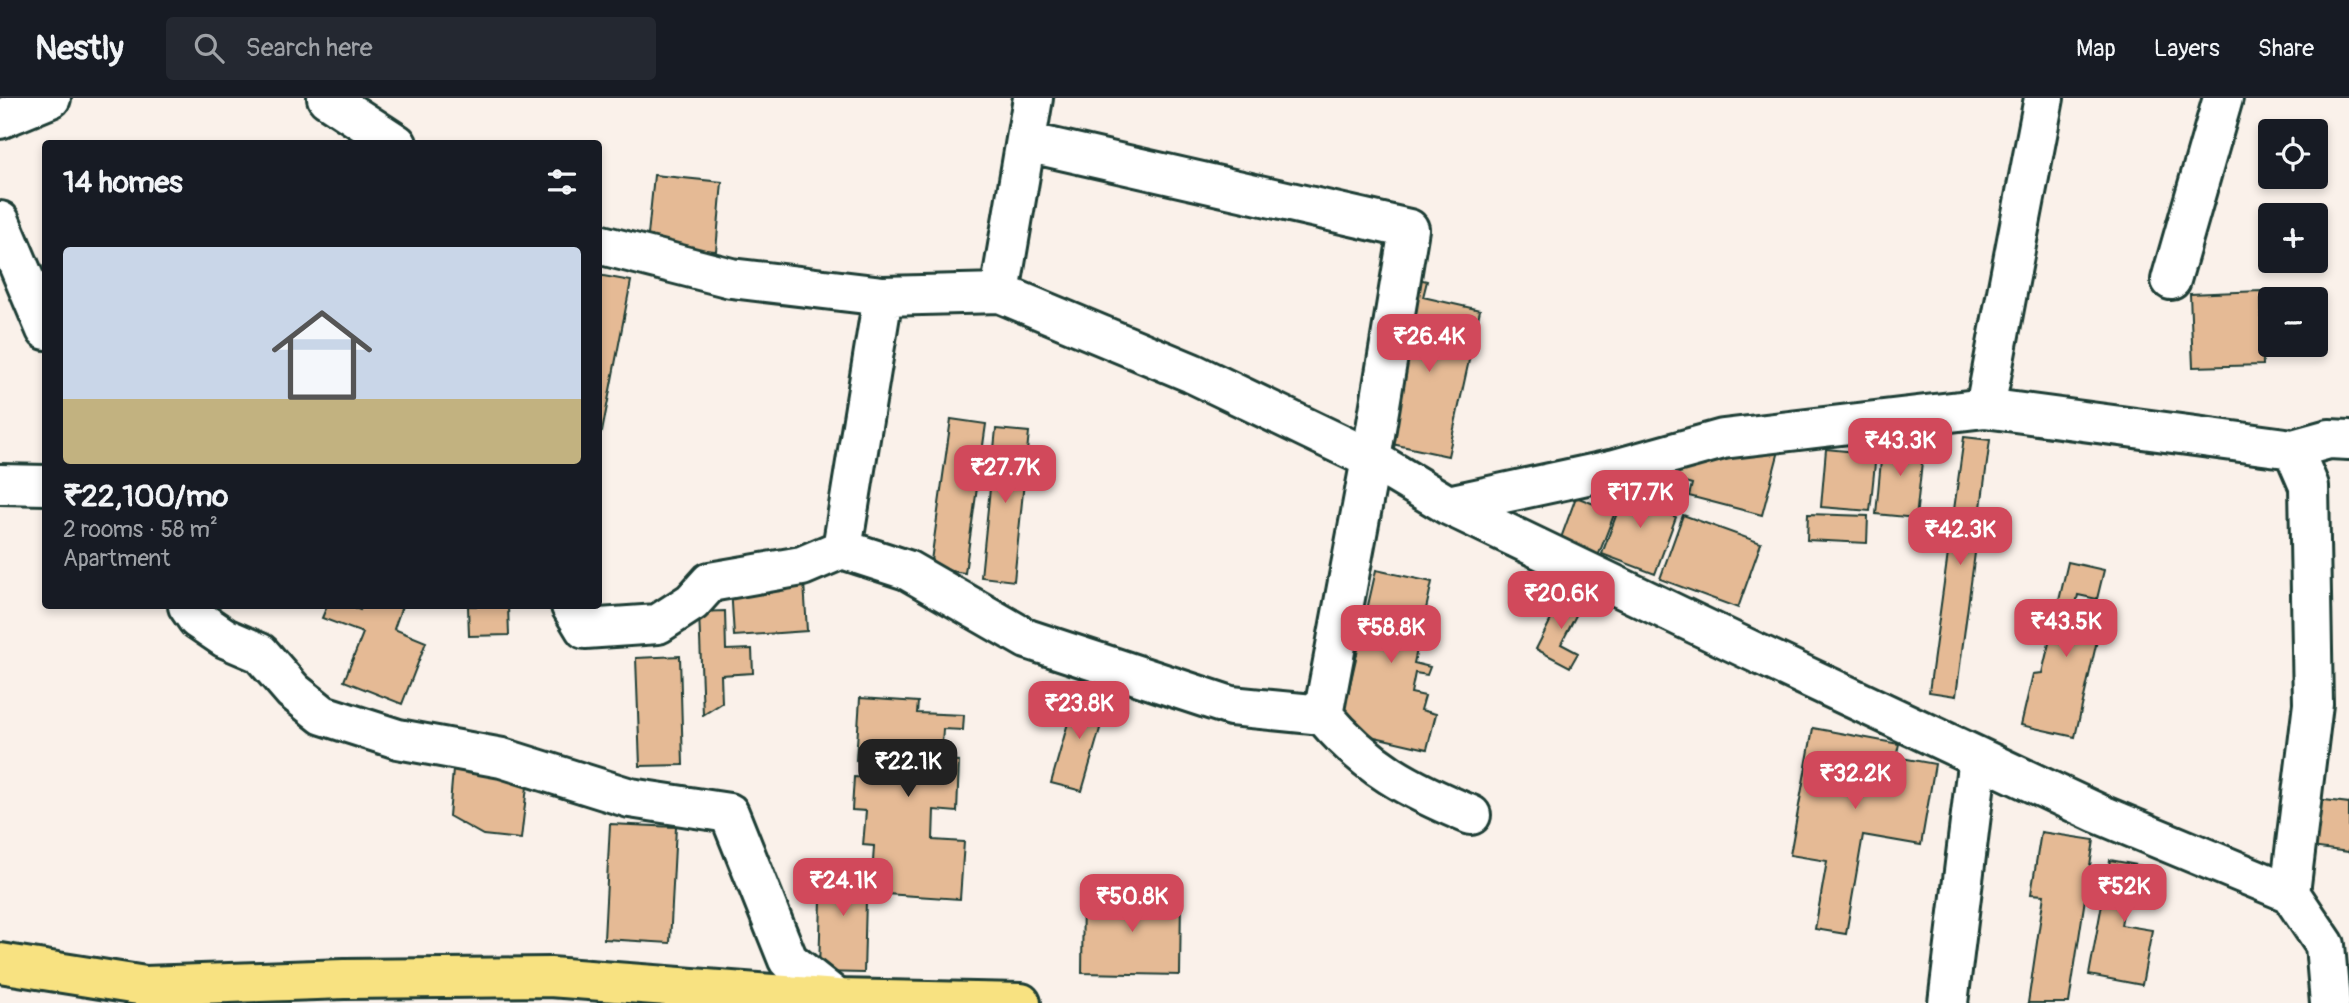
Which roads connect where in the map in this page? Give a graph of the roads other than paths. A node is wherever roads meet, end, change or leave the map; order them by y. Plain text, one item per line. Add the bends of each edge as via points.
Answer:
1 (51, 98) edge
2 (327, 98) edge
3 (1033, 98) edge
4 (2044, 98) edge
5 (2223, 98) edge
6 (0, 119) edge
7 (378, 138) edge
8 (1026, 142) junction
9 (0, 221) edge
10 (602, 245) edge
11 (2171, 280) dead end
12 (1000, 293) junction
13 (883, 296) junction
14 (42, 321) edge
15 (1985, 408) junction
16 (2349, 440) edge
17 (2293, 449) junction
18 (1371, 459) junction
19 (0, 484) edge
20 (42, 485) edge
21 (1448, 505) junction
22 (842, 549) junction
23 (190, 609) edge
24 (573, 609) edge
25 (1323, 715) junction
26 (1978, 757) junction
27 (1471, 816) dead end
28 (2290, 894) junction
29 (0, 963) edge
30 (837, 999) junction
31 (968, 1002) edge
32 (1021, 1003) edge
33 (1948, 1003) edge
34 (2330, 1003) edge

1 - 6 street
2 - 7 street
3 - 8 street
4 - 15 street
5 - 11 street
8 - 12 street
8 - 18 street via 1409,229
9 - 14 street
10 - 13 street via 731,278
12 - 13 street
12 - 18 street via 1192,373
13 - 22 street
15 - 17 street
15 - 21 street via 1723,439 1615,469
16 - 17 street via 2329,439
17 - 28 street via 2309,486 2313,705
18 - 21 street
18 - 25 street
19 - 20 street
21 - 26 street
22 - 24 street via 802,566 710,582 692,602 659,624 585,629
22 - 25 street via 907,570 1027,639 1231,706
23 - 30 street via 225,638 260,653 293,691 323,715 398,739 502,758 630,798 729,813 788,960
25 - 27 street via 1349,746 1411,790
26 - 28 street
26 - 33 street
28 - 34 street via 2325,945
29 - 30 main road via 145,986 550,977
30 - 31 main road
31 - 32 main road

